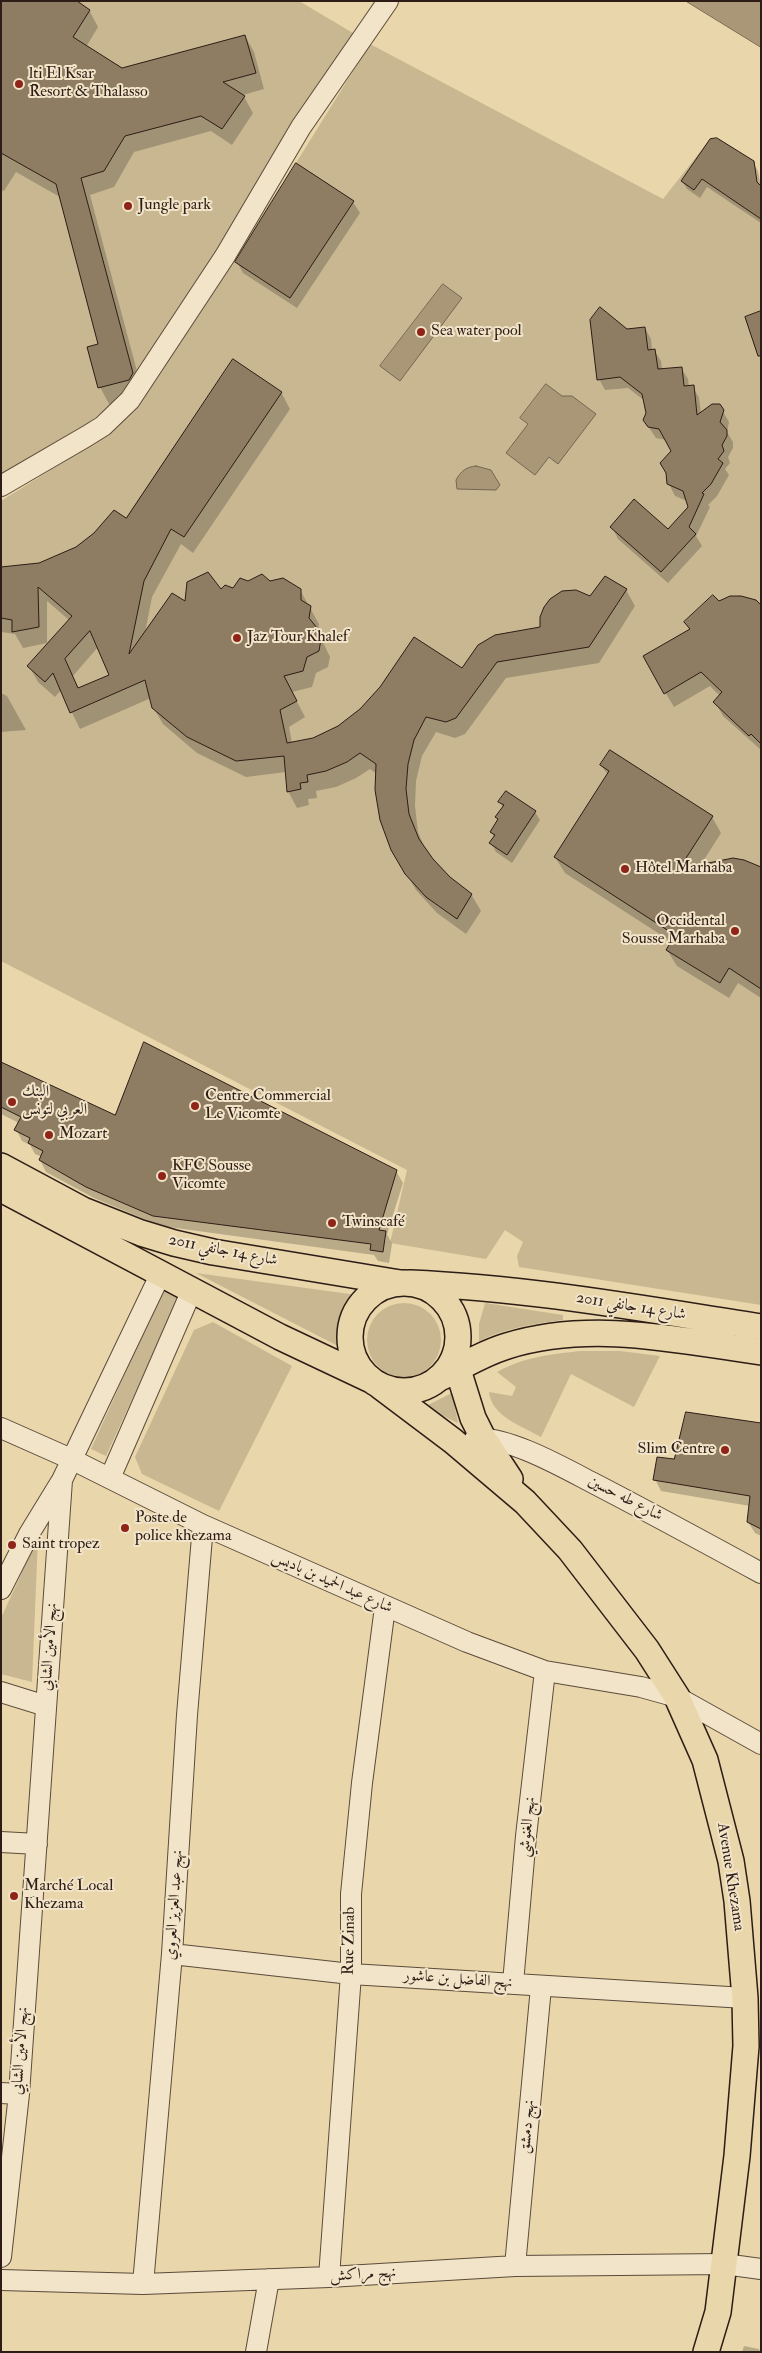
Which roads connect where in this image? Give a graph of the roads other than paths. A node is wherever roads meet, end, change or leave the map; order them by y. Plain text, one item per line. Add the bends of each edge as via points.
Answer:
1 (388, 1) edge
2 (1, 486) edge
3 (1, 1166) edge
4 (1, 1189) edge
5 (161, 1273) junction
6 (405, 1283) junction
7 (192, 1290) junction
8 (761, 1327) edge
9 (761, 1352) edge
10 (456, 1363) junction
11 (376, 1383) junction
12 (1, 1428) edge
13 (483, 1438) junction
14 (453, 1442) junction
15 (72, 1459) junction
16 (110, 1478) junction
17 (62, 1480) junction
18 (525, 1502) junction
19 (203, 1525) junction
20 (761, 1573) edge
21 (1, 1589) edge
22 (385, 1607) junction
23 (545, 1671) junction
24 (1, 1692) edge
25 (677, 1697) junction
26 (46, 1706) junction
27 (761, 1744) edge
28 (1, 1842) edge
29 (37, 1844) junction
30 (172, 1954) junction
31 (351, 1974) junction
32 (513, 1983) junction
33 (541, 1987) junction
34 (745, 1998) junction
35 (753, 2046) edge
36 (10, 2093) edge
37 (1, 2257) edge
38 (724, 2264) junction
39 (515, 2266) junction
40 (761, 2269) edge
41 (329, 2277) junction
42 (1, 2280) edge
43 (269, 2280) junction
44 (143, 2284) junction
45 (718, 2312) junction
46 (256, 2352) edge
47 (706, 2352) edge
48 (720, 2352) edge

1 - 2 street via 302,127 225,256 130,400 95,431
3 - 6 main road, شارع 14 جانفي 2011 via 82,1210 174,1243
4 - 5 main road, شارع 14 جانفي 2011
5 - 7 main road, شارع 14 جانفي 2011
5 - 15 street
6 - 8 main road, شارع 14 جانفي 2011 via 479,1286 565,1296
6 - 10 main road via 428,1288 442,1298 453,1313 458,1330
6 - 11 main road via 382,1287 366,1298 355,1313 350,1331 351,1350 358,1366
7 - 11 main road, شارع 14 جانفي 2011
7 - 16 street
9 - 10 main road, شارع 14 جانفي 2011 via 629,1333 588,1333 564,1334 506,1346
10 - 11 main road via 422,1388 394,1390
10 - 13 main road, Avenue Khezama via 473,1418
11 - 14 main road, Avenue Khezama
12 - 15 street, شارع عبد الحميد بن باديس
13 - 14 street
13 - 18 main road, Avenue Khezama
13 - 20 street, شارع طه حسين via 516,1447 559,1466 655,1514
14 - 18 main road, Avenue Khezama
15 - 16 street, شارع عبد الحميد بن باديس
15 - 17 street
16 - 19 street, شارع عبد الحميد بن باديس
17 - 21 street
17 - 26 street, نهج الأمين الشابي
18 - 25 main road, Avenue Khezama via 570,1550 614,1606 648,1650
19 - 22 street, شارع عبد الحميد بن باديس
19 - 30 street, نهج عبد العزيز العروي
22 - 23 street, شارع عبد الحميد بن باديس
22 - 31 street, Rue Zinab via 351,1894
23 - 25 street, شارع عبد الحميد بن باديس via 641,1687
23 - 32 street, نهج الغنوشي
24 - 26 street
25 - 27 street, شارع عبد الحميد بن باديس
25 - 34 main road, Avenue Khezama via 705,1760 731,1861
26 - 29 street, نهج الأمين الشابي
28 - 29 street
29 - 36 street, نهج الأمين الشابي
30 - 31 street, نهج الفاضل بن عاشور
30 - 44 street, نهج عبد العزيز العروي
31 - 32 street, نهج الفاضل بن عاشور
31 - 41 street, Rue Zinab
32 - 33 street, نهج الفاضل بن عاشور
33 - 34 street, نهج الفاضل بن عاشور
33 - 39 street, نهج دمشق
34 - 35 main road, Avenue Khezama
35 - 38 main road, Avenue Khezama
36 - 37 street, نهج الأمين الشابي
38 - 39 street, نهج مراكش
38 - 40 street, نهج مراكش
38 - 45 main road, Avenue Khezama
39 - 41 street, نهج مراكش
41 - 43 street, نهج مراكش
42 - 44 street, نهج مراكش
43 - 44 street, نهج مراكش
43 - 46 street
45 - 47 main road, Avenue Khezama
45 - 48 main road, Avenue Khezama

